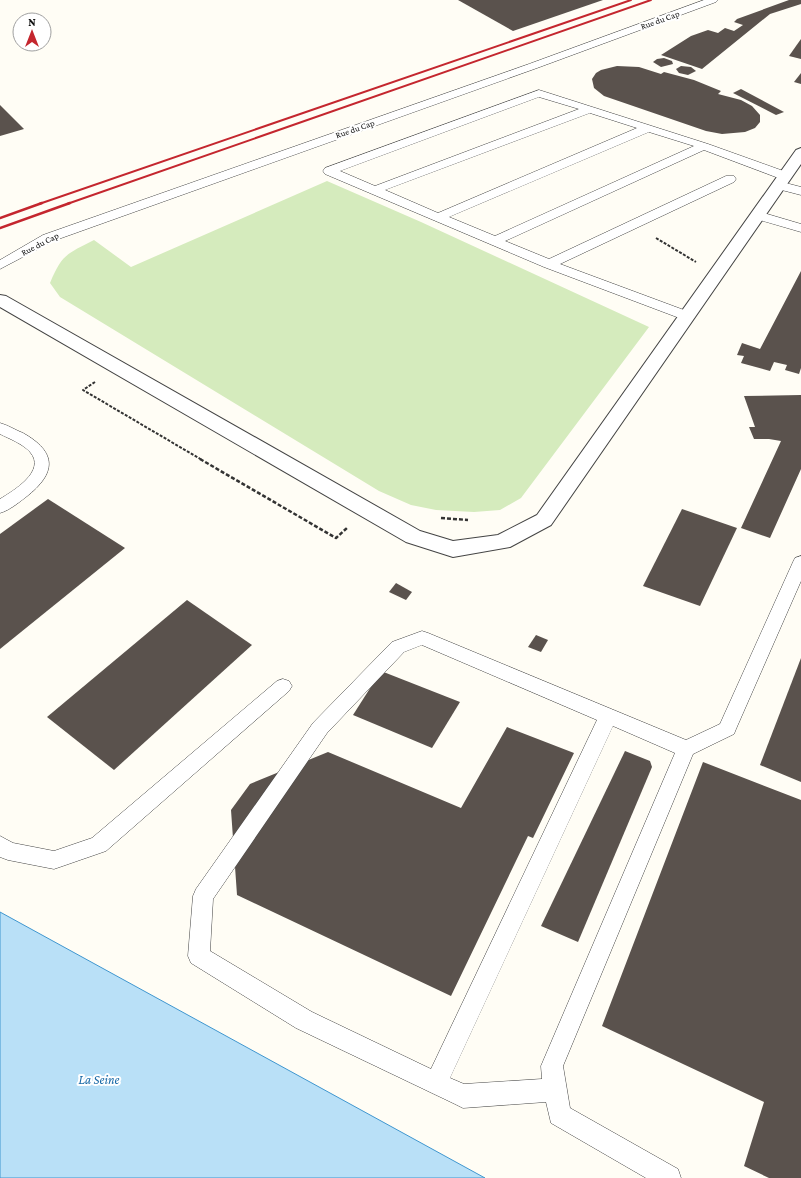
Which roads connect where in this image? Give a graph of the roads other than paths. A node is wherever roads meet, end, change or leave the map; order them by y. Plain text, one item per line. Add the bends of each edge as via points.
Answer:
1 (714, 0) edge
2 (590, 109) junction
3 (648, 128) junction
4 (704, 146) junction
5 (801, 152) edge
6 (730, 179) dead end
7 (782, 180) junction
8 (375, 190) junction
9 (801, 191) edge
10 (757, 215) junction
11 (438, 217) junction
12 (801, 228) edge
13 (495, 241) junction
14 (549, 264) junction
15 (0, 265) edge
16 (0, 300) edge
17 (686, 316) junction
18 (0, 428) edge
19 (0, 507) edge
20 (801, 562) edge
21 (283, 686) dead end
22 (608, 717) junction
23 (686, 749) junction
24 (0, 845) edge
25 (436, 1083) junction
26 (555, 1090) junction
27 (669, 1178) edge

1 - 15 lane, Rue du Cap via 48,238
2 - 3 lane
2 - 8 lane
2 - 8 lane via 539,93 329,171
3 - 4 lane
3 - 11 lane
4 - 7 lane
4 - 13 lane
5 - 7 street
6 - 14 lane
7 - 9 lane
7 - 10 street
8 - 11 lane
10 - 12 lane
10 - 17 street
11 - 13 lane
13 - 14 lane
14 - 17 lane
16 - 17 street via 413,537 453,549 502,542 544,520
18 - 19 lane via 37,449 42,461 39,474 29,486
20 - 23 lane via 728,729
21 - 24 lane via 99,845 54,860 8,851
22 - 23 lane
22 - 25 lane
22 - 25 lane via 422,638 398,647 320,728 203,896 199,956 304,1020
23 - 26 lane via 552,1066
25 - 26 lane via 463,1096
26 - 27 lane via 559,1115

